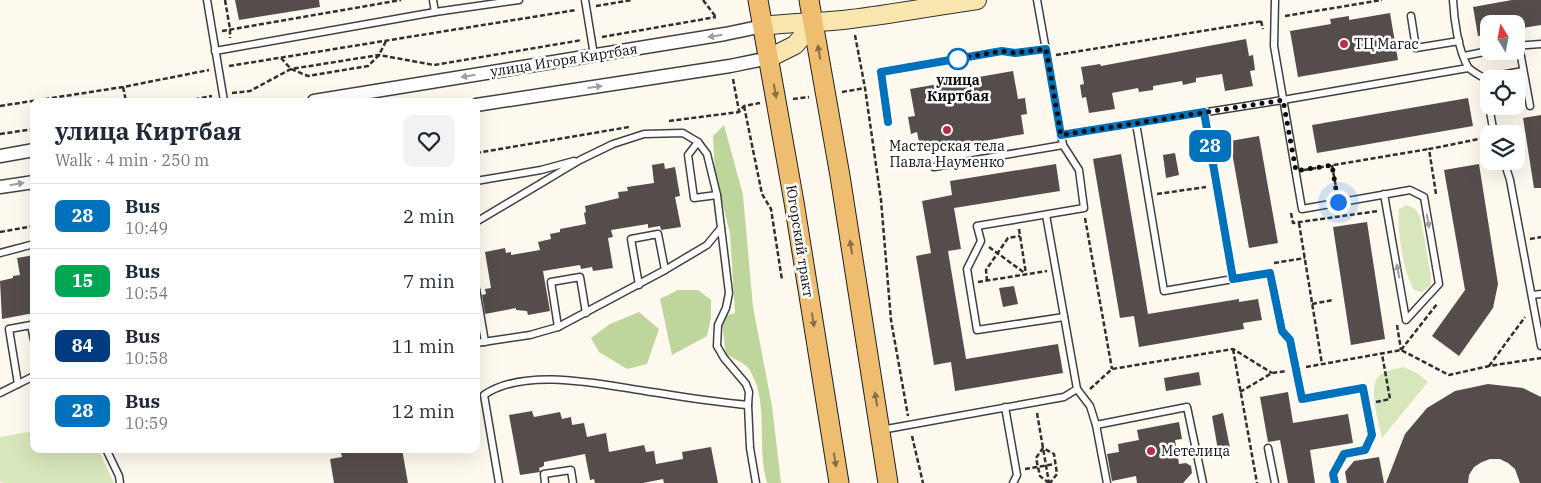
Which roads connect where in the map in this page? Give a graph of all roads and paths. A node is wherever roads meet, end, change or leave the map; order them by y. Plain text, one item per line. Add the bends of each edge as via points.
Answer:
1 (207, 0) edge
2 (225, 0) edge
3 (400, 0) edge
4 (433, 0) edge
5 (519, 0) edge
6 (585, 0) edge
7 (632, 0) edge
8 (758, 0) edge
9 (809, 0) edge
10 (977, 0) edge
11 (1037, 0) edge
12 (1275, 0) edge
13 (1382, 0) edge
14 (1453, 0) edge
15 (478, 3) edge
16 (586, 8) junction
17 (435, 12) junction
18 (280, 13) dead end
19 (1411, 16) dead end
20 (716, 18) dead end
21 (1274, 18) junction
22 (852, 19) junction
23 (282, 20) junction
24 (814, 23) junction
25 (763, 26) junction
26 (230, 28) junction
27 (212, 33) junction
28 (592, 38) junction
29 (386, 41) junction
30 (1459, 41) junction
31 (1541, 44) edge
32 (1525, 45) edge
33 (230, 48) junction
34 (1046, 49) junction
35 (215, 51) junction
36 (1480, 53) edge
37 (379, 55) junction
38 (594, 55) junction
39 (1464, 56) junction
40 (1047, 57) junction
41 (281, 58) junction
42 (769, 58) junction
43 (218, 68) junction
44 (1468, 68) junction
45 (292, 69) junction
46 (1480, 76) edge
47 (1525, 81) edge
48 (124, 87) junction
49 (865, 88) junction
50 (826, 94) junction
51 (52, 98) edge
52 (126, 98) edge
53 (223, 98) edge
54 (332, 98) edge
55 (777, 100) junction
56 (1283, 100) junction
57 (30, 101) edge
58 (480, 104) edge
59 (0, 106) edge
60 (744, 106) junction
61 (1530, 106) dead end
62 (1204, 112) junction
63 (665, 122) dead end
64 (888, 122) dead end
65 (1136, 123) junction
66 (637, 126) dead end
67 (30, 129) edge
68 (0, 134) edge
69 (1061, 135) junction
70 (1480, 138) edge
71 (698, 142) junction
72 (1063, 145) junction
73 (1429, 149) junction
74 (30, 151) edge
75 (480, 152) edge
76 (0, 156) edge
77 (580, 160) junction
78 (1332, 165) junction
79 (934, 167) dead end
80 (541, 170) junction
81 (1507, 170) edge
82 (1296, 171) junction
83 (480, 180) edge
84 (547, 180) junction
85 (30, 183) edge
86 (1217, 185) junction
87 (0, 187) edge
88 (717, 194) junction
89 (1384, 194) junction
90 (1148, 196) junction
91 (1436, 196) dead end
92 (1338, 202) junction
93 (1084, 208) junction
94 (1046, 215) junction
95 (480, 220) edge
96 (1018, 220) junction
97 (1299, 222) dead end
98 (30, 227) edge
99 (721, 228) junction
100 (0, 232) edge
101 (1020, 236) junction
102 (981, 241) junction
103 (30, 245) edge
104 (0, 253) edge
105 (997, 253) junction
106 (1056, 269) junction
107 (665, 270) junction
108 (1026, 274) junction
109 (1233, 279) junction
110 (782, 280) dead end
111 (987, 281) junction
112 (969, 284) junction
113 (640, 285) junction
114 (1541, 294) edge
115 (1532, 295) junction
116 (1333, 300) dead end
117 (1312, 304) junction
118 (1437, 304) dead end
119 (1533, 305) junction
120 (480, 313) edge
121 (586, 313) junction
122 (1064, 316) junction
123 (30, 325) edge
124 (558, 327) junction
125 (485, 342) junction
126 (480, 343) edge
127 (1541, 346) edge
128 (1233, 349) junction
129 (1401, 350) junction
130 (1382, 354) junction
131 (1541, 358) edge
132 (1322, 364) junction
133 (1489, 366) junction
134 (1112, 369) junction
135 (1296, 370) junction
136 (1272, 373) junction
137 (30, 378) edge
138 (18, 384) junction
139 (1077, 389) junction
140 (1240, 392) junction
141 (0, 393) edge
142 (1082, 396) junction
143 (1035, 402) junction
144 (1366, 404) junction
145 (748, 405) junction
146 (1005, 407) junction
147 (914, 414) dead end
148 (908, 415) junction
149 (910, 425) junction
150 (1096, 425) junction
151 (880, 430) junction
152 (1043, 448) junction
153 (1268, 448) dead end
154 (108, 453) edge
155 (1055, 464) junction
156 (1046, 465) junction
157 (1038, 467) junction
158 (1016, 470) junction
159 (120, 483) edge
160 (499, 483) edge
161 (545, 483) edge
162 (573, 483) edge
163 (756, 483) edge
164 (839, 483) edge
165 (888, 483) edge
166 (923, 483) edge
167 (1013, 483) edge
168 (1049, 483) edge
169 (1107, 483) edge
170 (1202, 483) edge
171 (1257, 483) edge
172 (1275, 483) edge
173 (1335, 483) edge

1 - 27 lane
2 - 26 path
3 - 23 path
4 - 17 lane
5 - 15 lane
6 - 16 lane
7 - 16 path
8 - 25 main road, Югорский тракт
9 - 24 main road
10 - 22 main road, улица Игоря Киртбая
11 - 34 lane
12 - 21 lane
13 - 21 path
14 - 30 lane
15 - 17 lane
16 - 28 lane
16 - 29 path
17 - 33 lane
18 - 23 path
19 - 30 lane via 1416,48
20 - 28 path
21 - 40 path
21 - 56 lane via 1274,46
22 - 24 main road, улица Игоря Киртбая
22 - 49 path
23 - 26 path
24 - 25 main road, улица Игоря Киртбая
24 - 42 main road via 794,45
50 -> 24 main road
25 -> 38 street, улица Игоря Киртбая
25 - 42 main road, Югорский тракт
26 - 27 path
26 - 33 path
27 - 35 lane
28 - 37 path via 434,65
28 - 38 lane
29 - 37 path
29 - 41 path
30 - 39 lane
31 - 32 lane
33 - 35 lane
34 - 40 lane
34 - 64 lane via 1015,53 1002,51 881,72
35 - 43 lane
36 - 39 lane
37 - 45 path
37 - 45 path via 368,66 308,76
38 -> 54 street, улица Игоря Киртбая
39 - 44 lane
40 - 69 lane
41 - 43 path
41 - 45 path
42 -> 55 main road, Югорский тракт
58 -> 42 street
43 - 48 path
43 - 53 lane
44 - 46 lane
44 - 56 lane
45 - 53 path via 250,91
47 - 61 lane
48 - 51 path
48 - 52 path
49 - 50 path
49 - 148 path via 881,200 891,320
50 - 55 path
151 -> 50 main road
55 - 60 path
55 -> 164 main road, Югорский тракт
56 - 62 lane
56 - 82 lane
57 - 59 path
60 - 63 path via 739,112
60 - 110 path via 762,194 771,209
62 - 65 lane
62 - 86 lane
65 - 69 lane
65 - 90 lane
66 - 75 path
67 - 68 path
69 - 72 lane
70 - 73 path
71 - 77 lane via 683,133 644,134
71 - 88 lane via 708,154
71 - 88 lane via 688,155 694,198
72 - 79 lane
72 - 93 lane via 1079,170
73 - 78 path
73 - 91 path
74 - 76 street
77 - 80 lane
77 - 84 lane
78 - 82 path
78 - 92 path
80 - 83 lane
80 - 84 lane
81 - 115 lane
82 - 92 lane via 1302,209
84 - 95 lane
87 -> 85 street
86 - 90 path
86 - 109 lane
88 - 99 lane
89 -> 89 lane via 1410,190 1424,197 1438,274 1439,284 1406,320
89 - 92 lane
90 - 109 lane via 1164,291
93 - 94 lane
93 - 134 path
94 - 96 lane
94 - 106 lane
96 - 101 path
96 - 102 lane via 978,226
97 - 117 path
98 - 100 path
99 - 107 lane via 707,245
99 - 145 lane via 729,294 718,325 717,346 746,384
101 - 105 path via 1008,238
101 - 108 path
102 - 105 path
102 - 112 lane via 967,269
103 - 104 lane
105 - 108 path
105 - 111 path via 986,270
106 - 108 path
106 - 122 lane
107 - 113 lane
107 - 113 lane via 658,234 631,239
108 - 111 path
109 - 135 lane via 1270,273 1282,331 1290,340
111 - 112 path
112 - 122 lane via 977,330
113 - 121 lane
114 - 115 lane
115 - 119 lane
116 - 117 path
117 - 132 path
118 - 129 path
119 - 127 lane
119 - 133 path
120 - 125 lane
121 - 124 lane
121 - 124 lane via 580,276 551,282
122 - 139 lane
123 - 138 lane via 9,329
124 - 125 lane
125 - 126 lane
128 - 134 path
128 - 136 path
128 - 140 path
129 - 130 path
129 - 133 path via 1449,375
130 - 132 path
130 - 144 path via 1390,399
131 - 133 path
132 - 135 path
134 - 142 path
135 - 136 path
135 - 144 lane via 1302,399 1363,388
136 - 140 path
137 - 138 lane
138 - 141 lane
139 - 142 lane
139 - 143 lane via 1064,397
140 - 171 path
142 - 150 lane via 1090,406
143 - 146 lane
143 - 152 path
144 - 173 lane via 1372,435 1365,450 1344,454 1333,474
145 - 160 lane via 570,379 520,381 495,388 484,395
145 - 163 lane
146 - 149 lane
146 - 158 lane
147 - 148 path
148 - 149 path
149 - 151 lane
149 - 166 path
150 - 169 lane
150 - 170 lane via 1187,407
151 - 165 main road
152 - 155 path via 1054,454
152 - 156 path
152 - 157 path via 1036,458
153 - 172 lane
154 - 159 lane
155 - 156 path
155 - 168 path via 1057,474
156 - 157 path
156 - 168 path
157 - 158 path
157 - 168 path via 1040,476
158 - 167 lane
161 - 162 lane via 544,474 571,470

